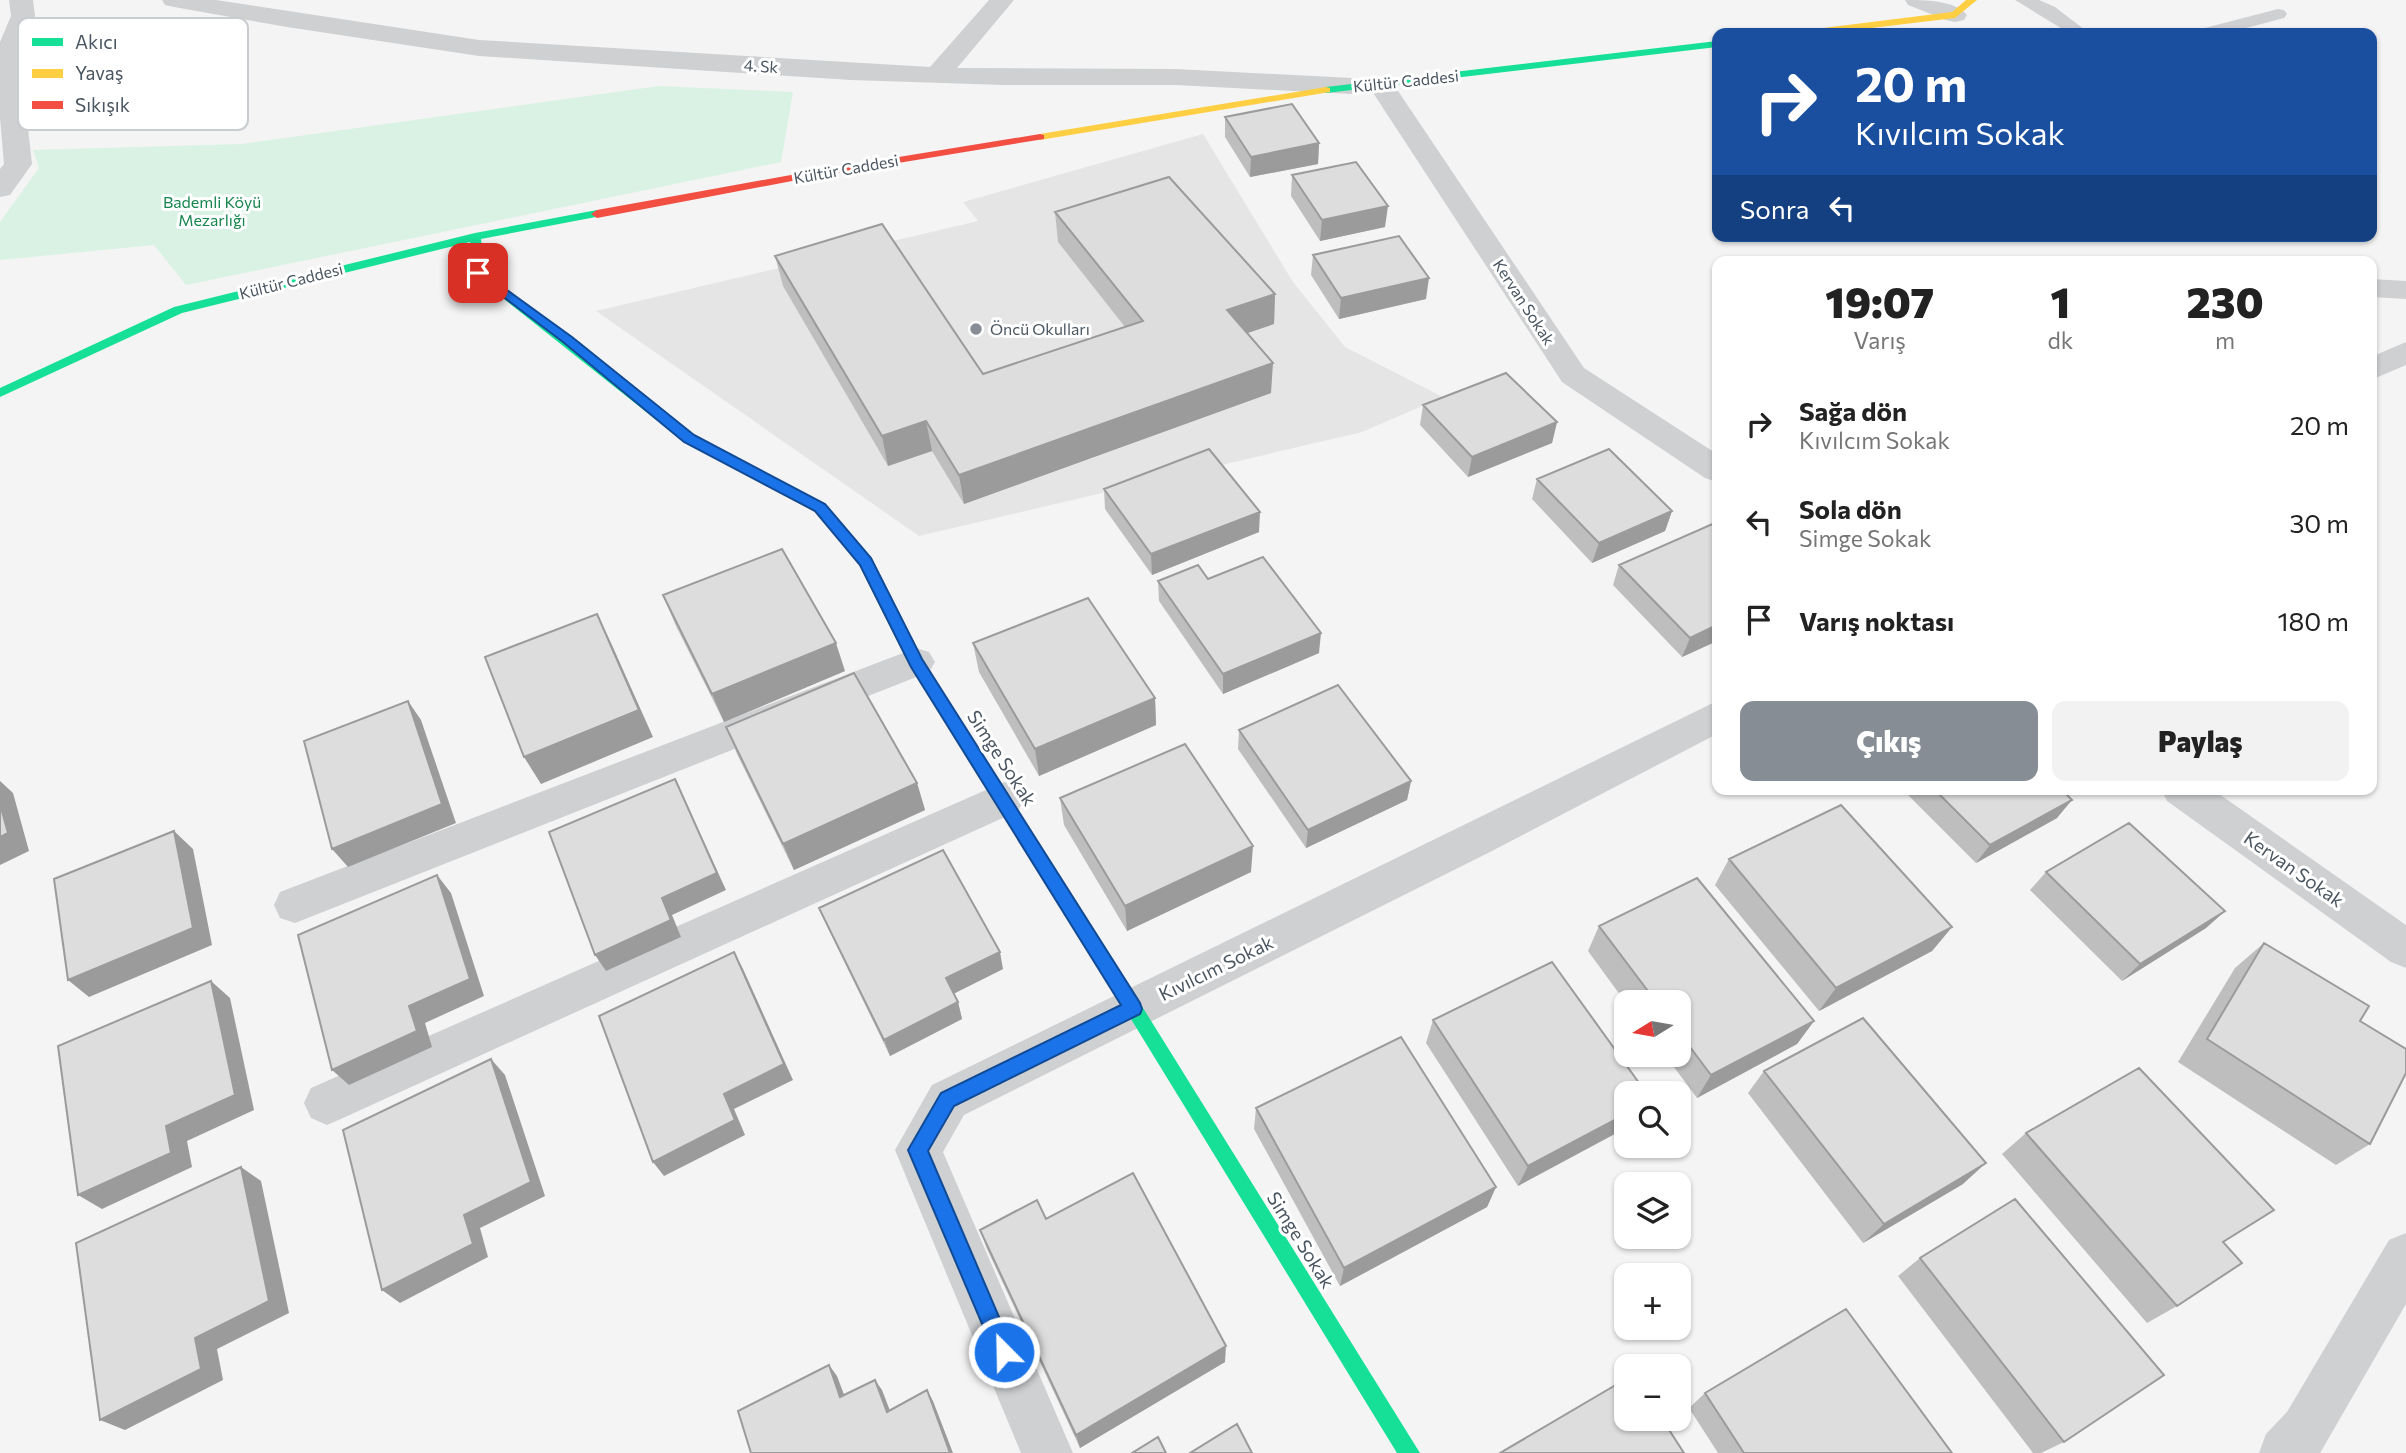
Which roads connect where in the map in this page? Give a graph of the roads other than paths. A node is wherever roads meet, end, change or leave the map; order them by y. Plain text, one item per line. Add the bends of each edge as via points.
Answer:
1 (21, 0) edge
2 (174, 0) edge
3 (1002, 0) edge
4 (1917, 0) edge
5 (2024, 0) edge
6 (1964, 8) edge
7 (2278, 14) dead end
8 (22, 18) edge
9 (18, 28) edge
10 (1838, 28) edge
11 (2073, 28) edge
12 (2226, 28) edge
13 (1712, 45) edge
14 (937, 75) junction
15 (1366, 86) junction
16 (0, 190) edge
17 (475, 237) junction
18 (2377, 288) edge
19 (2406, 290) edge
20 (2406, 352) edge
21 (2377, 367) edge
22 (0, 393) edge
23 (1712, 467) edge
24 (916, 662) junction
25 (1712, 719) edge
26 (2189, 795) edge
27 (1004, 799) junction
28 (295, 905) dead end
29 (2406, 949) edge
30 (1133, 1009) junction
31 (327, 1103) dead end
32 (2406, 1257) edge
33 (1047, 1453) edge
34 (1409, 1453) edge
35 (2285, 1453) edge

1 - 8 street
2 - 14 street, 4. Sk via 479,48
3 - 14 street
4 - 6 street
5 - 11 lane
6 - 10 street
7 - 12 lane
9 - 16 street via 7,56 18,164
13 - 15 street, Kültür Caddesi
14 - 15 street, 4. Sk via 1175,77
15 - 17 street, Kültür Caddesi via 813,174
15 - 23 street, Kervan Sokak via 1573,375
17 - 22 street, Kültür Caddesi via 178,310
17 - 24 street, Simge Sokak via 478,273 689,439 820,508 866,562
18 - 19 street
20 - 21 street
24 - 27 street, Simge Sokak
24 - 28 street
25 - 30 street, Kıvılcım Sokak
26 - 29 street, Kervan Sokak
27 - 30 street, Simge Sokak
27 - 31 street
30 - 33 street, Kıvılcım Sokak via 948,1100 918,1150
30 - 34 street, Simge Sokak
32 - 35 street via 2305,1430

